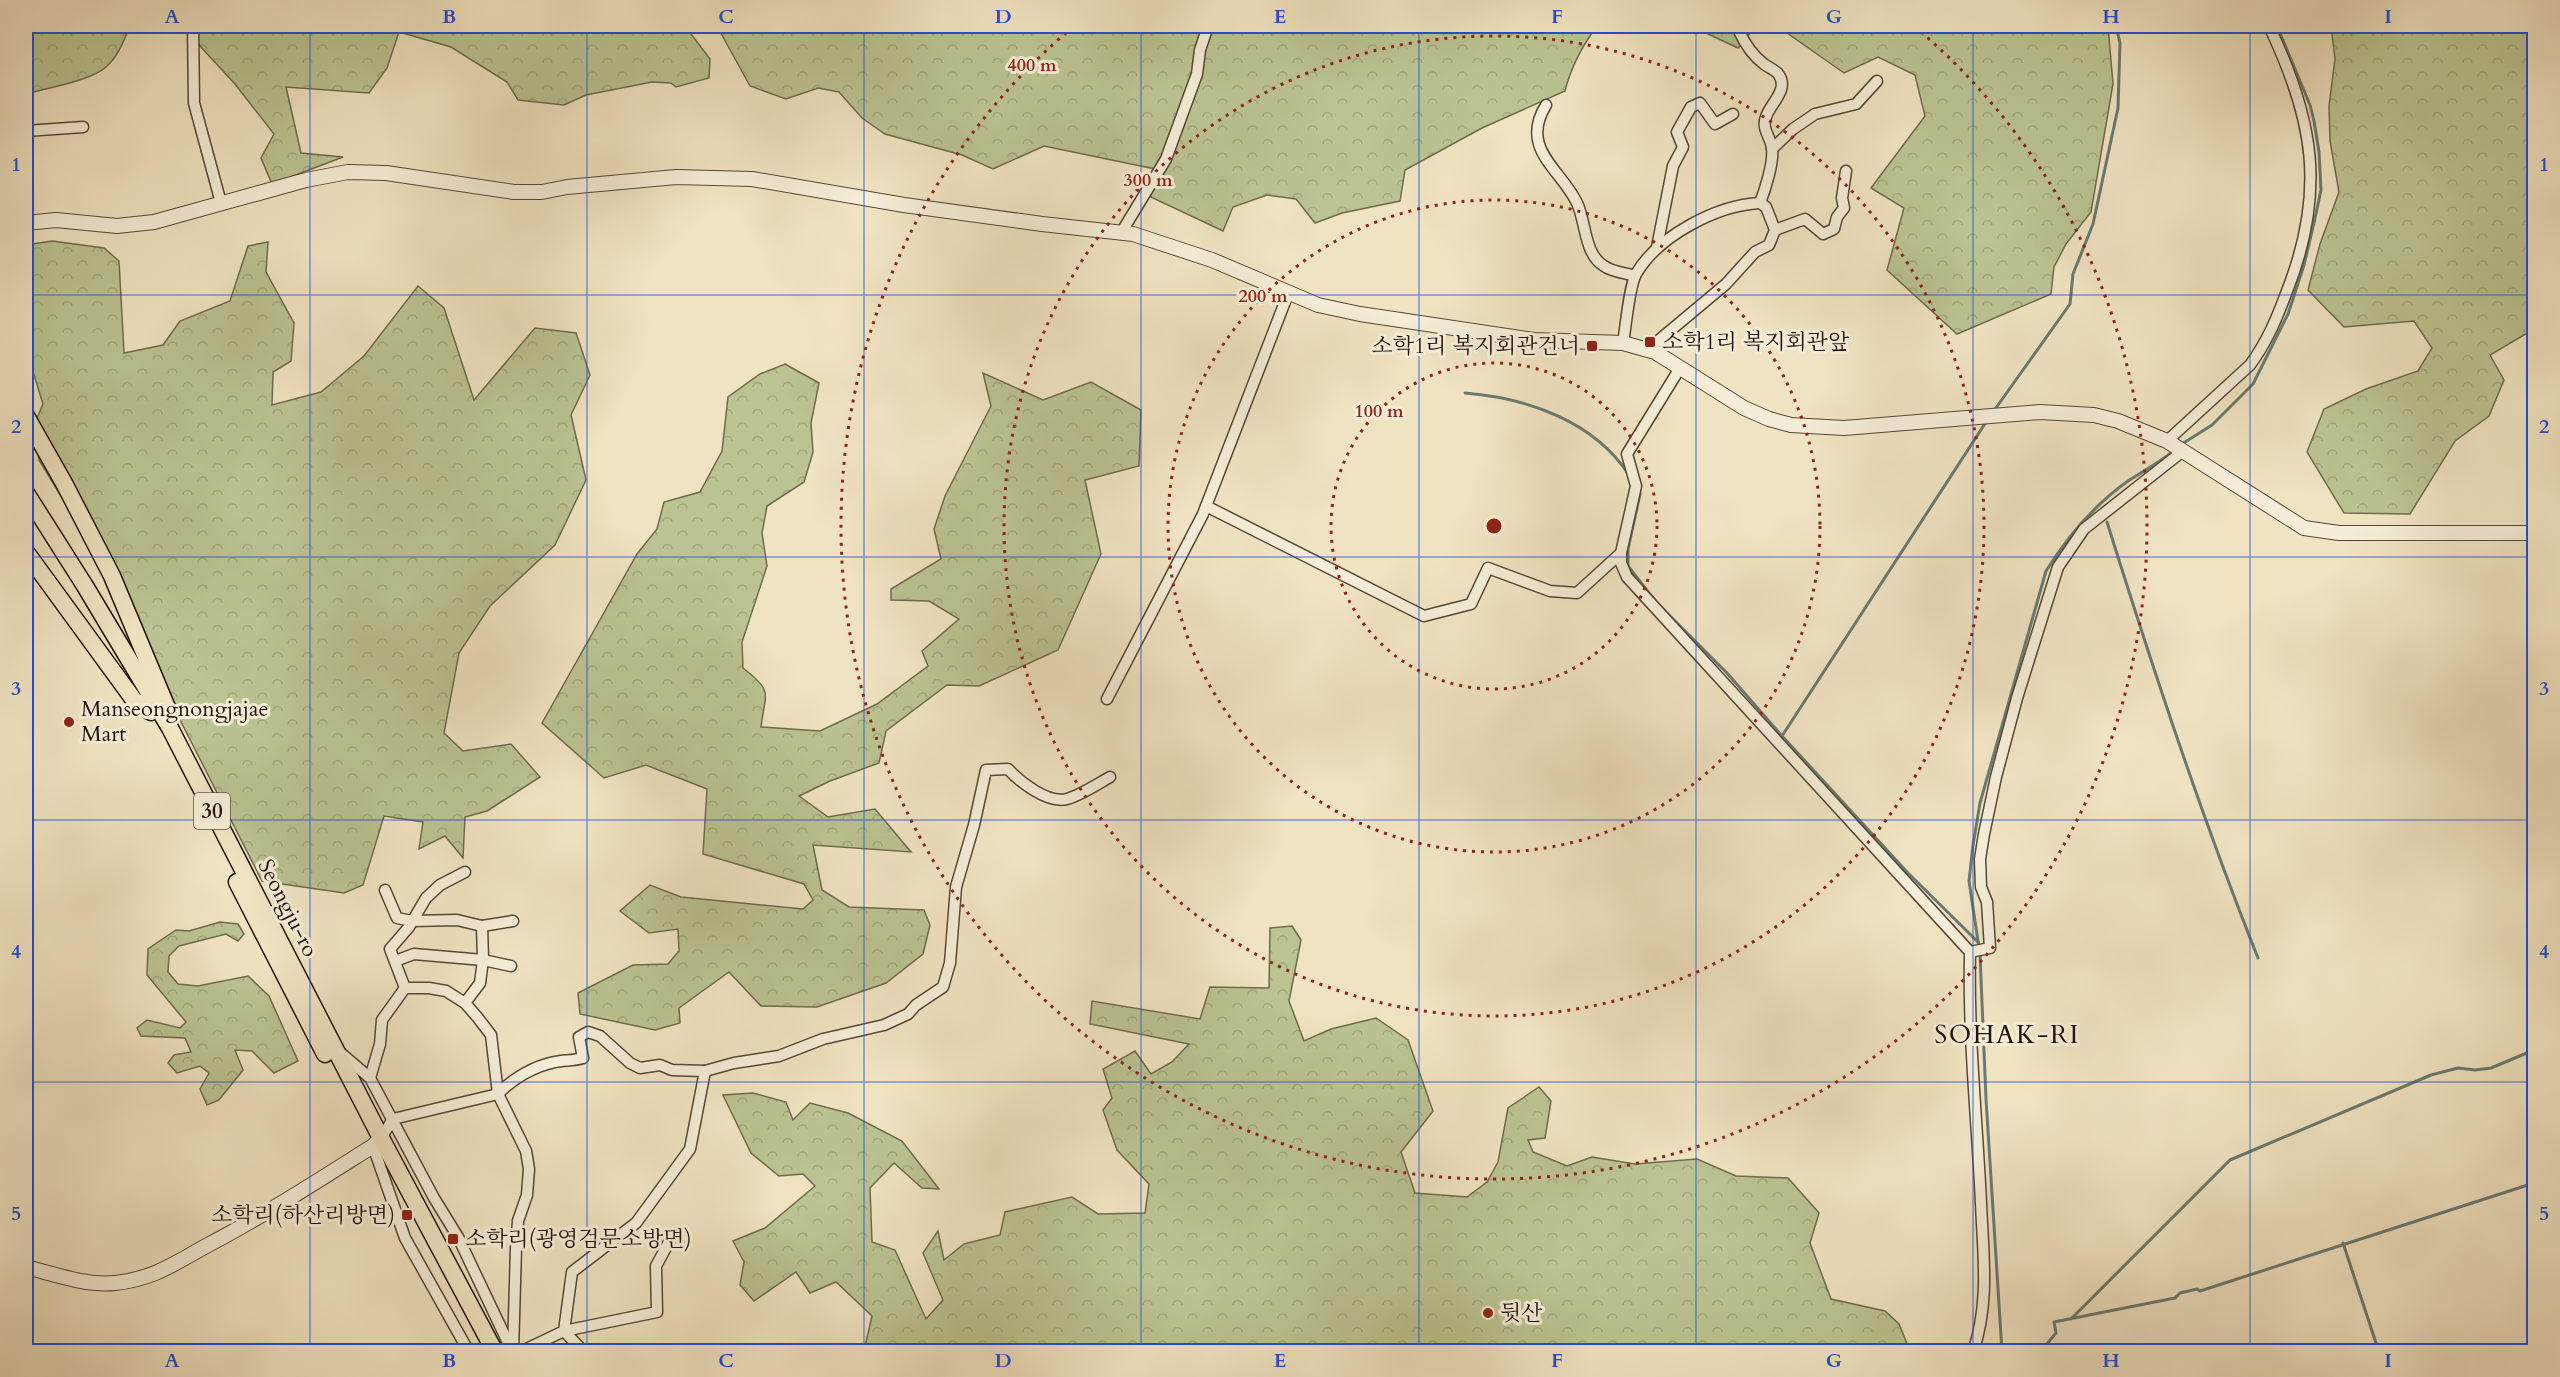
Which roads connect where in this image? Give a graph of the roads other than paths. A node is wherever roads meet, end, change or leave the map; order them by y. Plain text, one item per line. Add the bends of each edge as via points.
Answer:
1 (193, 26) edge
2 (1209, 26) edge
3 (2270, 26) edge
4 (1739, 32) dead end
5 (1877, 81) dead end
6 (1546, 105) dead end
7 (1733, 114) dead end
8 (83, 127) dead end
9 (26, 131) edge
10 (1773, 148) junction
11 (1846, 171) dead end
12 (221, 203) junction
13 (1760, 203) junction
14 (26, 223) edge
15 (1775, 230) junction
16 (1121, 232) junction
17 (1657, 247) junction
18 (1635, 276) junction
19 (1288, 294) junction
20 (1623, 343) junction
21 (1640, 347) junction
22 (1680, 368) junction
23 (26, 416) edge
24 (2175, 446) junction
25 (26, 493) edge
26 (1206, 506) junction
27 (26, 508) edge
28 (2535, 533) edge
29 (26, 552) edge
30 (1622, 553) junction
31 (1107, 699) dead end
32 (151, 712) junction
33 (170, 728) junction
34 (1110, 777) dead end
35 (465, 872) dead end
36 (386, 890) dead end
37 (412, 921) junction
38 (513, 921) dead end
39 (482, 926) junction
40 (1970, 952) junction
41 (483, 960) junction
42 (395, 961) junction
43 (511, 966) dead end
44 (405, 988) junction
45 (465, 1003) junction
46 (334, 1047) junction
47 (705, 1071) junction
48 (370, 1078) junction
49 (498, 1094) junction
50 (393, 1119) junction
51 (377, 1142) junction
52 (669, 1242) dead end
53 (26, 1267) edge
54 (564, 1331) junction
55 (469, 1352) edge
56 (483, 1352) edge
57 (495, 1352) edge
58 (513, 1352) edge
59 (520, 1352) edge
60 (584, 1352) edge
61 (1973, 1352) edge

1 - 12 street via 194,103
2 - 16 street via 1197,74 1166,159
3 - 24 street via 2300,99 2307,135 2312,193 2300,255 2273,329 2261,350
4 - 10 street via 1747,47 1780,76 1783,84 1765,118
5 - 10 street via 1856,104 1815,114
6 - 18 street via 1537,127 1545,160 1577,202 1594,256 1604,266
7 - 17 street via 1715,124 1700,103 1691,107 1677,132 1683,147 1673,166
8 - 9 street
10 - 13 street
11 - 15 street via 1844,208 1834,229 1823,234 1806,219
12 - 14 street via 154,222 117,226 56,220
12 - 16 street via 348,172 395,174 514,192 713,177 752,179 904,205
13 - 15 street via 1766,207
13 - 17 street via 1724,209
15 - 21 street via 1769,245 1755,252 1726,284 1653,345
16 - 19 street via 1212,260
17 - 18 street
18 - 20 street
19 - 20 street via 1360,314 1534,340
19 - 26 street
20 - 21 street
21 - 22 street
22 - 24 street via 1744,408 1791,424 1844,428 2040,412 2094,415
22 - 30 street via 1627,454 1636,486
23 - 33 highway via 112,576 168,707
24 - 28 street via 2304,528 2339,533
24 - 40 street via 2084,529 2058,567 2018,698 1984,834 1981,887 1987,902 1990,948
25 - 33 highway, Seongju-ro / 30
26 - 30 street via 1424,616 1471,604 1488,568 1550,591 1577,593
26 - 31 street
27 - 32 highway, Seongju-ro / 30
29 - 32 highway via 134,700
30 - 40 street via 1626,577
32 - 51 highway, Seongju-ro / 30 via 248,905
33 - 46 highway, Seongju-ro / 30
34 - 47 street via 1064,800 1047,797 1008,769 986,770 956,887 950,963 943,987 908,1014 884,1025 842,1034 779,1056
35 - 37 street via 440,885 426,898
36 - 37 street via 397,918
37 - 39 street via 457,920
37 - 42 street via 390,949
38 - 39 street
39 - 41 street
40 - 61 street via 1969,1013 1985,1298
41 - 42 street via 414,954
41 - 43 street
41 - 45 street via 480,983
42 - 44 street
44 - 45 street via 446,991
44 - 48 street via 382,1020
45 - 49 street via 491,1035
46 - 48 street
46 - 51 highway, Seongju-ro / 30
47 - 49 street via 672,1070 660,1065 640,1068 600,1036 588,1032 579,1036 583,1058 537,1068 510,1082
47 - 54 street via 690,1149 636,1223 572,1272
48 - 50 street
49 - 50 street
49 - 58 street via 517,1128 529,1169 527,1195 518,1221
50 - 51 street
50 - 58 street via 458,1237
51 - 53 street via 246,1225 145,1278 113,1283 80,1280
51 - 55 street via 405,1238
51 - 56 highway, Seongju-ro / 30
51 - 57 highway, Seongju-ro / 30
52 - 54 street via 656,1266 657,1311
54 - 59 street
54 - 60 street

